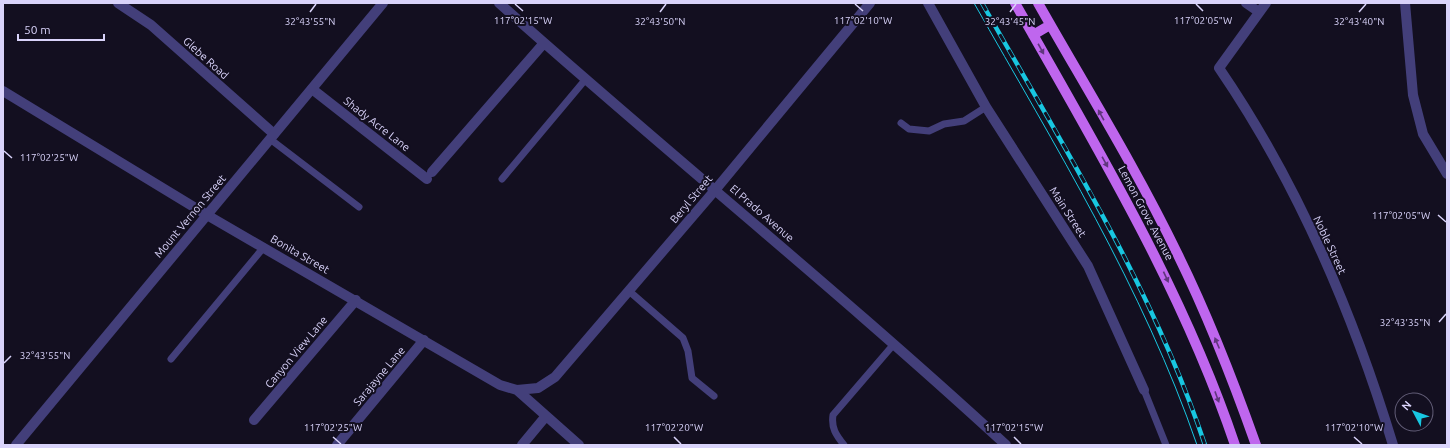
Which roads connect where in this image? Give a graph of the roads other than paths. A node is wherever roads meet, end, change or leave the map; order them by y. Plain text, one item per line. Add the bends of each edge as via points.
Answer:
1 (118, 3) edge
2 (499, 3) edge
3 (870, 3) edge
4 (928, 3) edge
5 (1015, 3) edge
6 (1038, 3) edge
7 (1246, 3) edge
8 (1266, 3) edge
9 (1405, 3) edge
10 (379, 4) edge
11 (1259, 12) junction
12 (1050, 24) junction
13 (1033, 35) junction
14 (544, 43) junction
15 (585, 80) junction
16 (312, 89) junction
17 (3, 91) edge
18 (986, 108) junction
19 (901, 123) dead end
20 (272, 137) junction
21 (1447, 174) edge
22 (502, 179) dead end
23 (716, 189) junction
24 (359, 207) dead end
25 (207, 215) junction
26 (264, 248) junction
27 (629, 291) junction
28 (356, 300) junction
29 (424, 340) junction
30 (894, 344) junction
31 (171, 359) dead end
32 (517, 390) junction
33 (1144, 390) joint
34 (714, 396) dead end
35 (546, 416) junction
36 (254, 420) dead end
37 (16, 445) edge
38 (337, 445) edge
39 (522, 445) edge
40 (579, 445) edge
41 (844, 445) edge
42 (1006, 445) edge
43 (1166, 445) edge
44 (1235, 445) edge
45 (1256, 445) edge
46 (1393, 445) edge

1 - 20 street, Glebe Road via 151,25
2 - 14 street, El Prado Avenue
3 - 23 street, Beryl Street
4 - 18 street, Main Street
5 - 13 main road, Lemon Grove Avenue
6 - 12 main road, Lemon Grove Avenue
7 - 11 street
8 - 11 street
9 - 21 street via 1413,95 1423,134
10 - 16 street, Mount Vernon Street
11 - 46 street, Noble Street via 1219,68 1285,177 1332,277 1376,388
12 - 13 main road
45 -> 12 main road, Lemon Grove Avenue via 1236,388 1178,254
13 -> 44 main road, Lemon Grove Avenue via 1165,273 1215,389
14 - 15 street, El Prado Avenue
14 - 16 street, Shady Acre Lane via 429,176
15 - 22 lane
15 - 23 street, El Prado Avenue
16 - 20 street, Mount Vernon Street
17 - 25 street, Bonita Street
18 - 19 lane via 964,121 944,124 929,131 909,129
18 - 33 street, Main Street via 1088,266
20 - 24 lane
20 - 25 street, Mount Vernon Street
23 - 27 street, Beryl Street
23 - 30 street, El Prado Avenue
25 - 26 street, Bonita Street
25 - 37 street, Mount Vernon Street
26 - 28 street, Bonita Street
26 - 31 lane
27 - 32 street, Beryl Street via 555,377 538,388
27 - 34 lane via 683,338 688,350 692,378
28 - 29 street, Bonita Street
28 - 36 street, Canyon View Lane
29 - 32 street, Bonita Street via 500,385
29 - 38 street, Sarajayne Lane
30 - 41 lane via 833,415 832,423 836,435
30 - 42 street, El Prado Avenue
32 - 35 street, Bonita Street
33 - 43 lane, Main Street
35 - 39 street
35 - 40 street, Bonita Street

